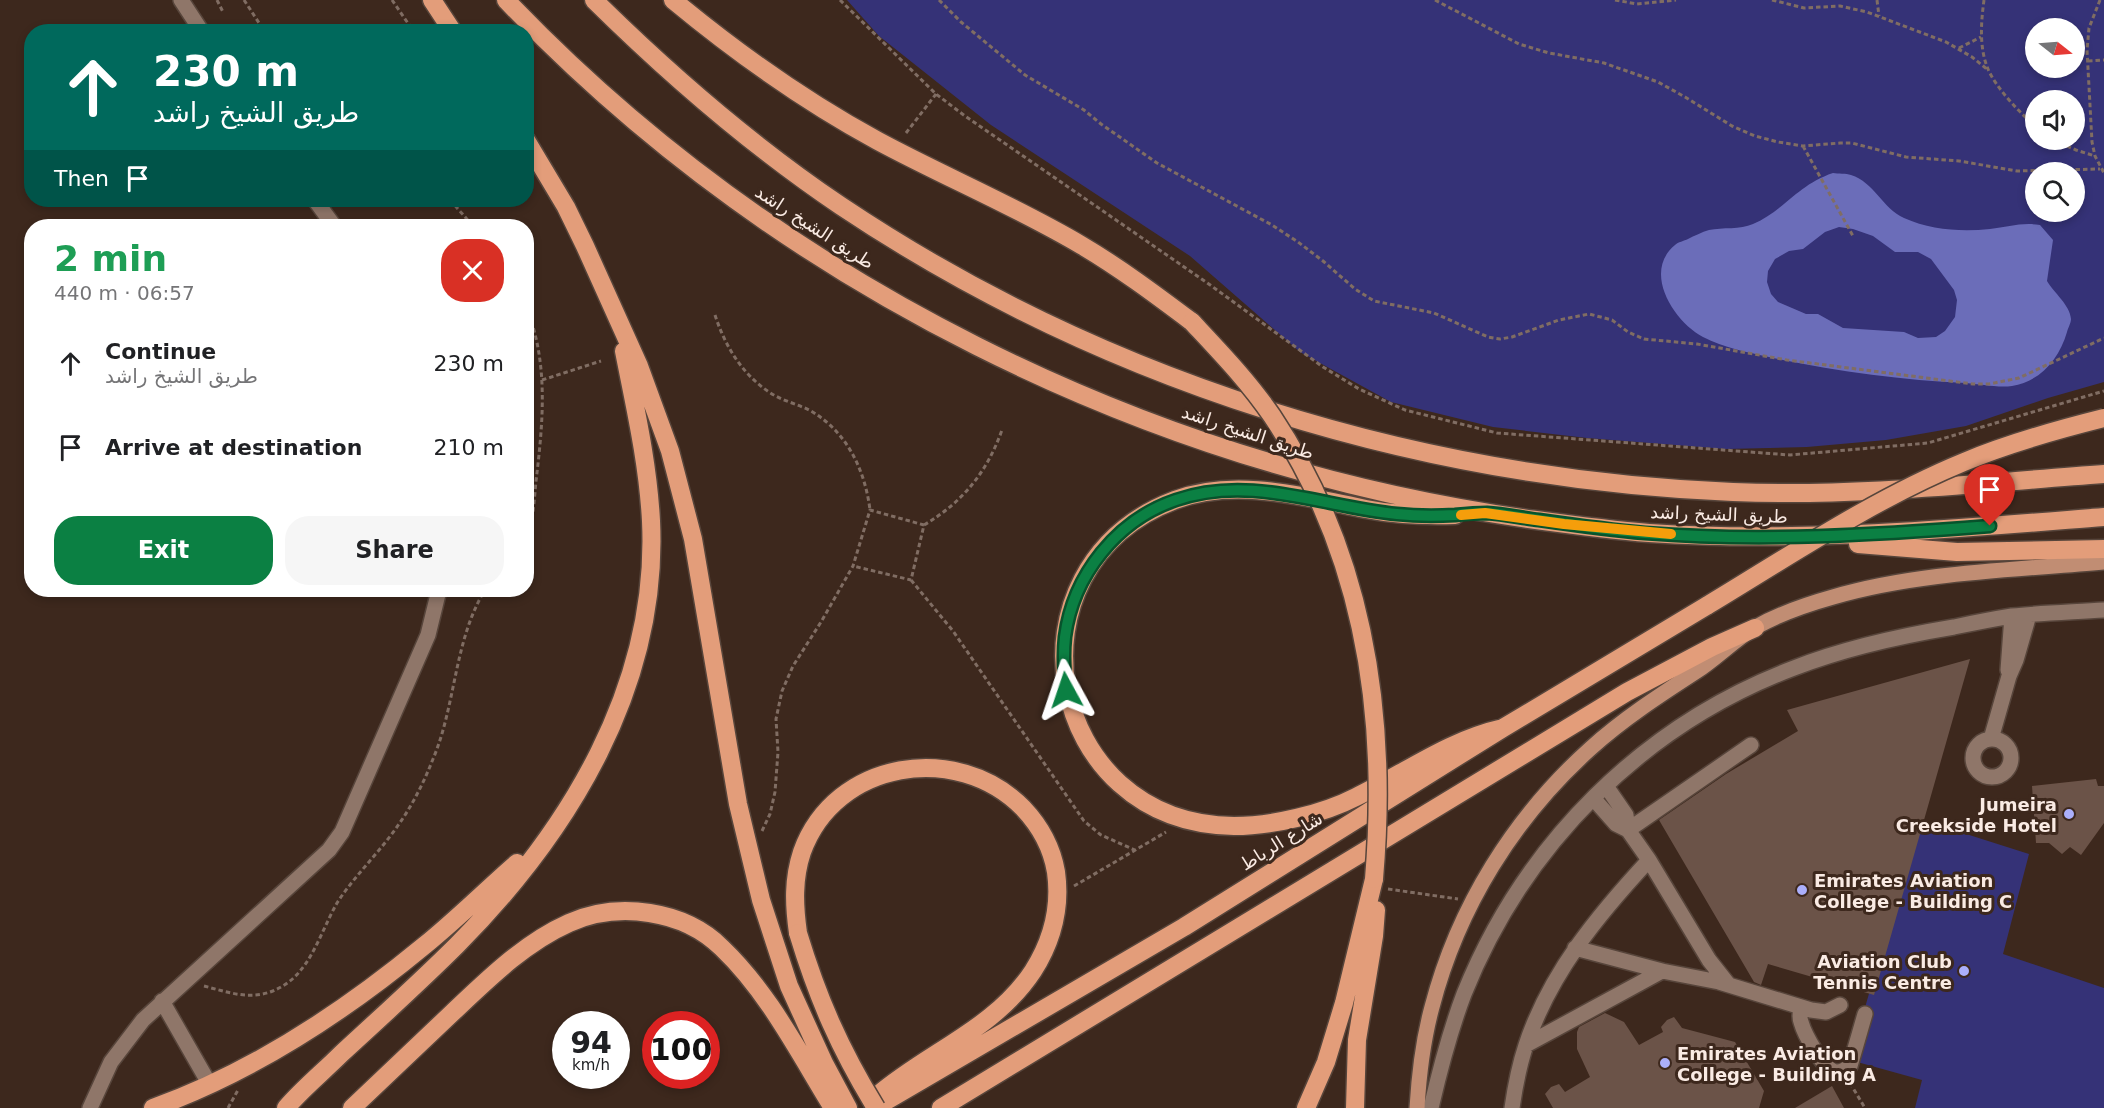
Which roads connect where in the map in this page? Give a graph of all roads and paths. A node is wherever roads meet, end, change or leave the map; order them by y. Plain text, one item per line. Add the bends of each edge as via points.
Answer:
1 (181, 0) edge
2 (217, 0) edge
3 (244, 0) edge
4 (392, 0) edge
5 (432, 0) edge
6 (506, 0) edge
7 (594, 0) edge
8 (673, 0) edge
9 (840, 0) edge
10 (939, 0) edge
11 (1436, 0) edge
12 (1615, 0) edge
13 (1676, 0) edge
14 (1772, 0) edge
15 (1877, 0) edge
16 (1984, 0) edge
17 (2100, 0) edge
18 (224, 12) dead end
19 (1879, 17) junction
20 (197, 24) edge
21 (260, 24) edge
22 (408, 24) edge
23 (448, 24) edge
24 (530, 24) edge
25 (534, 28) edge
26 (1982, 37) junction
27 (1958, 49) junction
28 (2104, 60) edge
29 (2087, 61) junction
30 (1988, 70) junction
31 (936, 94) junction
32 (2025, 116) edge
33 (906, 133) dead end
34 (1803, 146) junction
35 (2076, 150) edge
36 (534, 153) edge
37 (2095, 156) junction
38 (2100, 169) junction
39 (2104, 173) edge
40 (456, 207) edge
41 (467, 219) edge
42 (1853, 236) dead end
43 (716, 315) dead end
44 (620, 325) junction
45 (534, 327) edge
46 (2104, 338) edge
47 (601, 362) dead end
48 (542, 380) junction
49 (2104, 391) edge
50 (2104, 418) edge
51 (1002, 430) dead end
52 (2104, 474) edge
53 (534, 502) edge
54 (870, 510) junction
55 (1485, 513) junction
56 (2104, 517) edge
57 (924, 525) junction
58 (1808, 537) junction
59 (2104, 549) edge
60 (2104, 562) edge
61 (854, 566) junction
62 (911, 580) junction
63 (437, 597) edge
64 (480, 597) edge
65 (2104, 610) edge
66 (2029, 615) junction
67 (2012, 616) junction
68 (1755, 628) junction
69 (2009, 676) junction
70 (1503, 728) junction
71 (1991, 739) dead end
72 (1751, 745) dead end
73 (1606, 786) junction
74 (1593, 798) junction
75 (1186, 820) junction
76 (1628, 830) junction
77 (546, 839) junction
78 (1135, 850) junction
79 (749, 852) junction
80 (1649, 860) junction
81 (1381, 884) junction
82 (1058, 896) junction
83 (1440, 896) dead end
84 (1702, 946) junction
85 (1575, 948) junction
86 (1662, 971) junction
87 (1680, 974) junction
88 (184, 980) junction
89 (1728, 984) junction
90 (162, 1001) junction
91 (1840, 1005) dead end
92 (1801, 1007) junction
93 (1865, 1014) dead end
94 (1526, 1046) junction
95 (1844, 1071) junction
96 (210, 1085) junction
97 (90, 1108) edge
98 (153, 1108) edge
99 (286, 1108) edge
100 (352, 1108) edge
101 (833, 1108) edge
102 (848, 1108) edge
103 (864, 1108) edge
104 (875, 1108) edge
105 (941, 1108) edge
106 (1306, 1108) edge
107 (1354, 1108) edge
108 (1417, 1108) edge
109 (1431, 1108) edge
110 (1512, 1108) edge
111 (1865, 1108) edge

1 - 20 lane
2 - 18 path
3 - 21 path
4 - 22 path
5 - 23 highway
6 - 24 highway, طريق الشيخ راشد
7 - 52 highway, طريق الشيخ راشد via 735,128 888,236 954,275 1072,335 1205,390 1279,415 1364,439 1494,467 1659,488 1825,493
8 - 81 highway, bridge via 814,103 876,140 1080,244 1192,322 1234,367 1277,424 1303,468 1350,580 1365,640 1376,736
9 - 31 path
10 - 46 path via 1025,75 1067,98 1157,163 1272,225 1364,296 1434,313 1488,337 1512,337 1559,320 1590,314 1612,320 1644,339 1973,384 2019,378
11 - 34 path via 1519,44 1630,72 1676,92 1739,129
12 - 13 path via 1637,4
14 - 19 path via 1803,8 1854,8
15 - 19 path
16 - 26 path
17 - 29 path via 2090,28
19 - 27 path
25 - 55 highway, طريق الشيخ راشد via 620,108 728,195 844,272 966,340 1092,399 1245,455 1323,478
26 - 27 path
26 - 30 path
27 - 30 path
28 - 29 path
29 - 37 path
30 - 32 path
31 - 33 path
31 - 49 path via 1323,367 1405,410 1497,433 1790,455 1928,443
34 - 38 path via 1852,143 1905,157 2017,171
34 - 42 path
35 - 37 path
36 - 44 highway via 566,207
37 - 38 path
38 - 39 path
40 - 41 path
43 - 54 path via 731,351 756,382 781,399 809,410 841,437 864,477
44 - 77 highway via 647,466 650,579 641,635 610,732 579,793
44 - 79 highway via 656,408 693,539
45 - 48 path
47 - 48 path
48 - 53 path
50 - 70 highway, شارع الرباط, bridge via 2014,443 1914,484
51 - 57 path via 978,479 954,505
54 - 57 path
54 - 61 path
55 - 58 highway, طريق الشيخ راشد via 1645,533
55 - 75 highway via 1396,514 1286,494 1203,493 1152,510 1110,542 1084,578 1070,611 1064,663 1073,716 1084,740 1117,782 1137,798
56 - 58 highway, طريق الشيخ راشد
57 - 62 path
58 - 59 highway via 1957,552
60 - 68 main road via 1912,579 1832,597
61 - 62 path
61 - 79 path via 782,691 776,719 775,792 770,814
62 - 78 path via 953,631 1084,821 1101,835
63 - 88 lane via 428,635 342,832 329,850
64 - 88 path via 468,622 445,722 419,792 400,824 338,902 300,972 281,987 258,995 242,995
65 - 66 lane
66 - 67 lane
66 - 69 lane
67 - 69 lane
67 - 73 lane via 1883,641 1793,668 1712,706 1677,728
68 - 105 highway via 1627,692
68 - 108 main road via 1628,717 1591,748 1531,812 1496,860 1448,953 1420,1063
69 - 71 lane
70 - 75 highway via 1452,745 1324,810 1238,826
70 - 104 highway, شارع الرباط via 1184,927
72 - 76 lane
73 - 74 lane
73 - 76 lane via 1626,815
74 - 76 lane via 1616,824
74 - 109 lane via 1558,835 1521,885 1490,937 1444,1051
75 - 78 path
76 - 80 lane
77 - 96 highway via 427,944 367,991 263,1058
77 - 99 highway via 458,945
78 - 82 path
79 - 102 highway via 775,947 806,1025
80 - 84 lane
80 - 85 lane
81 - 83 path
81 - 106 highway via 1326,1062
81 - 107 highway via 1357,1040
82 - 103 highway via 1049,940 1021,988 994,1014 896,1081
82 - 104 highway, bridge via 1054,865 1040,830 1000,789 966,773 929,767 874,777 855,787 824,815 812,832 797,871 794,892 798,933 826,1016
84 - 87 lane via 1696,964
84 - 89 lane
85 - 86 lane
85 - 94 lane via 1556,979
86 - 87 lane
86 - 94 lane
87 - 89 lane
88 - 90 lane
89 - 92 lane
90 - 96 lane
90 - 97 lane via 126,1040
91 - 92 lane via 1826,1012
92 - 95 lane via 1801,1024 1823,1064 1829,1070
93 - 95 lane via 1853,1059
94 - 110 lane
95 - 111 path
96 - 98 highway
100 - 101 highway via 496,971 541,939 570,922 600,913 632,911 664,916 694,927 720,946 742,969 790,1035

